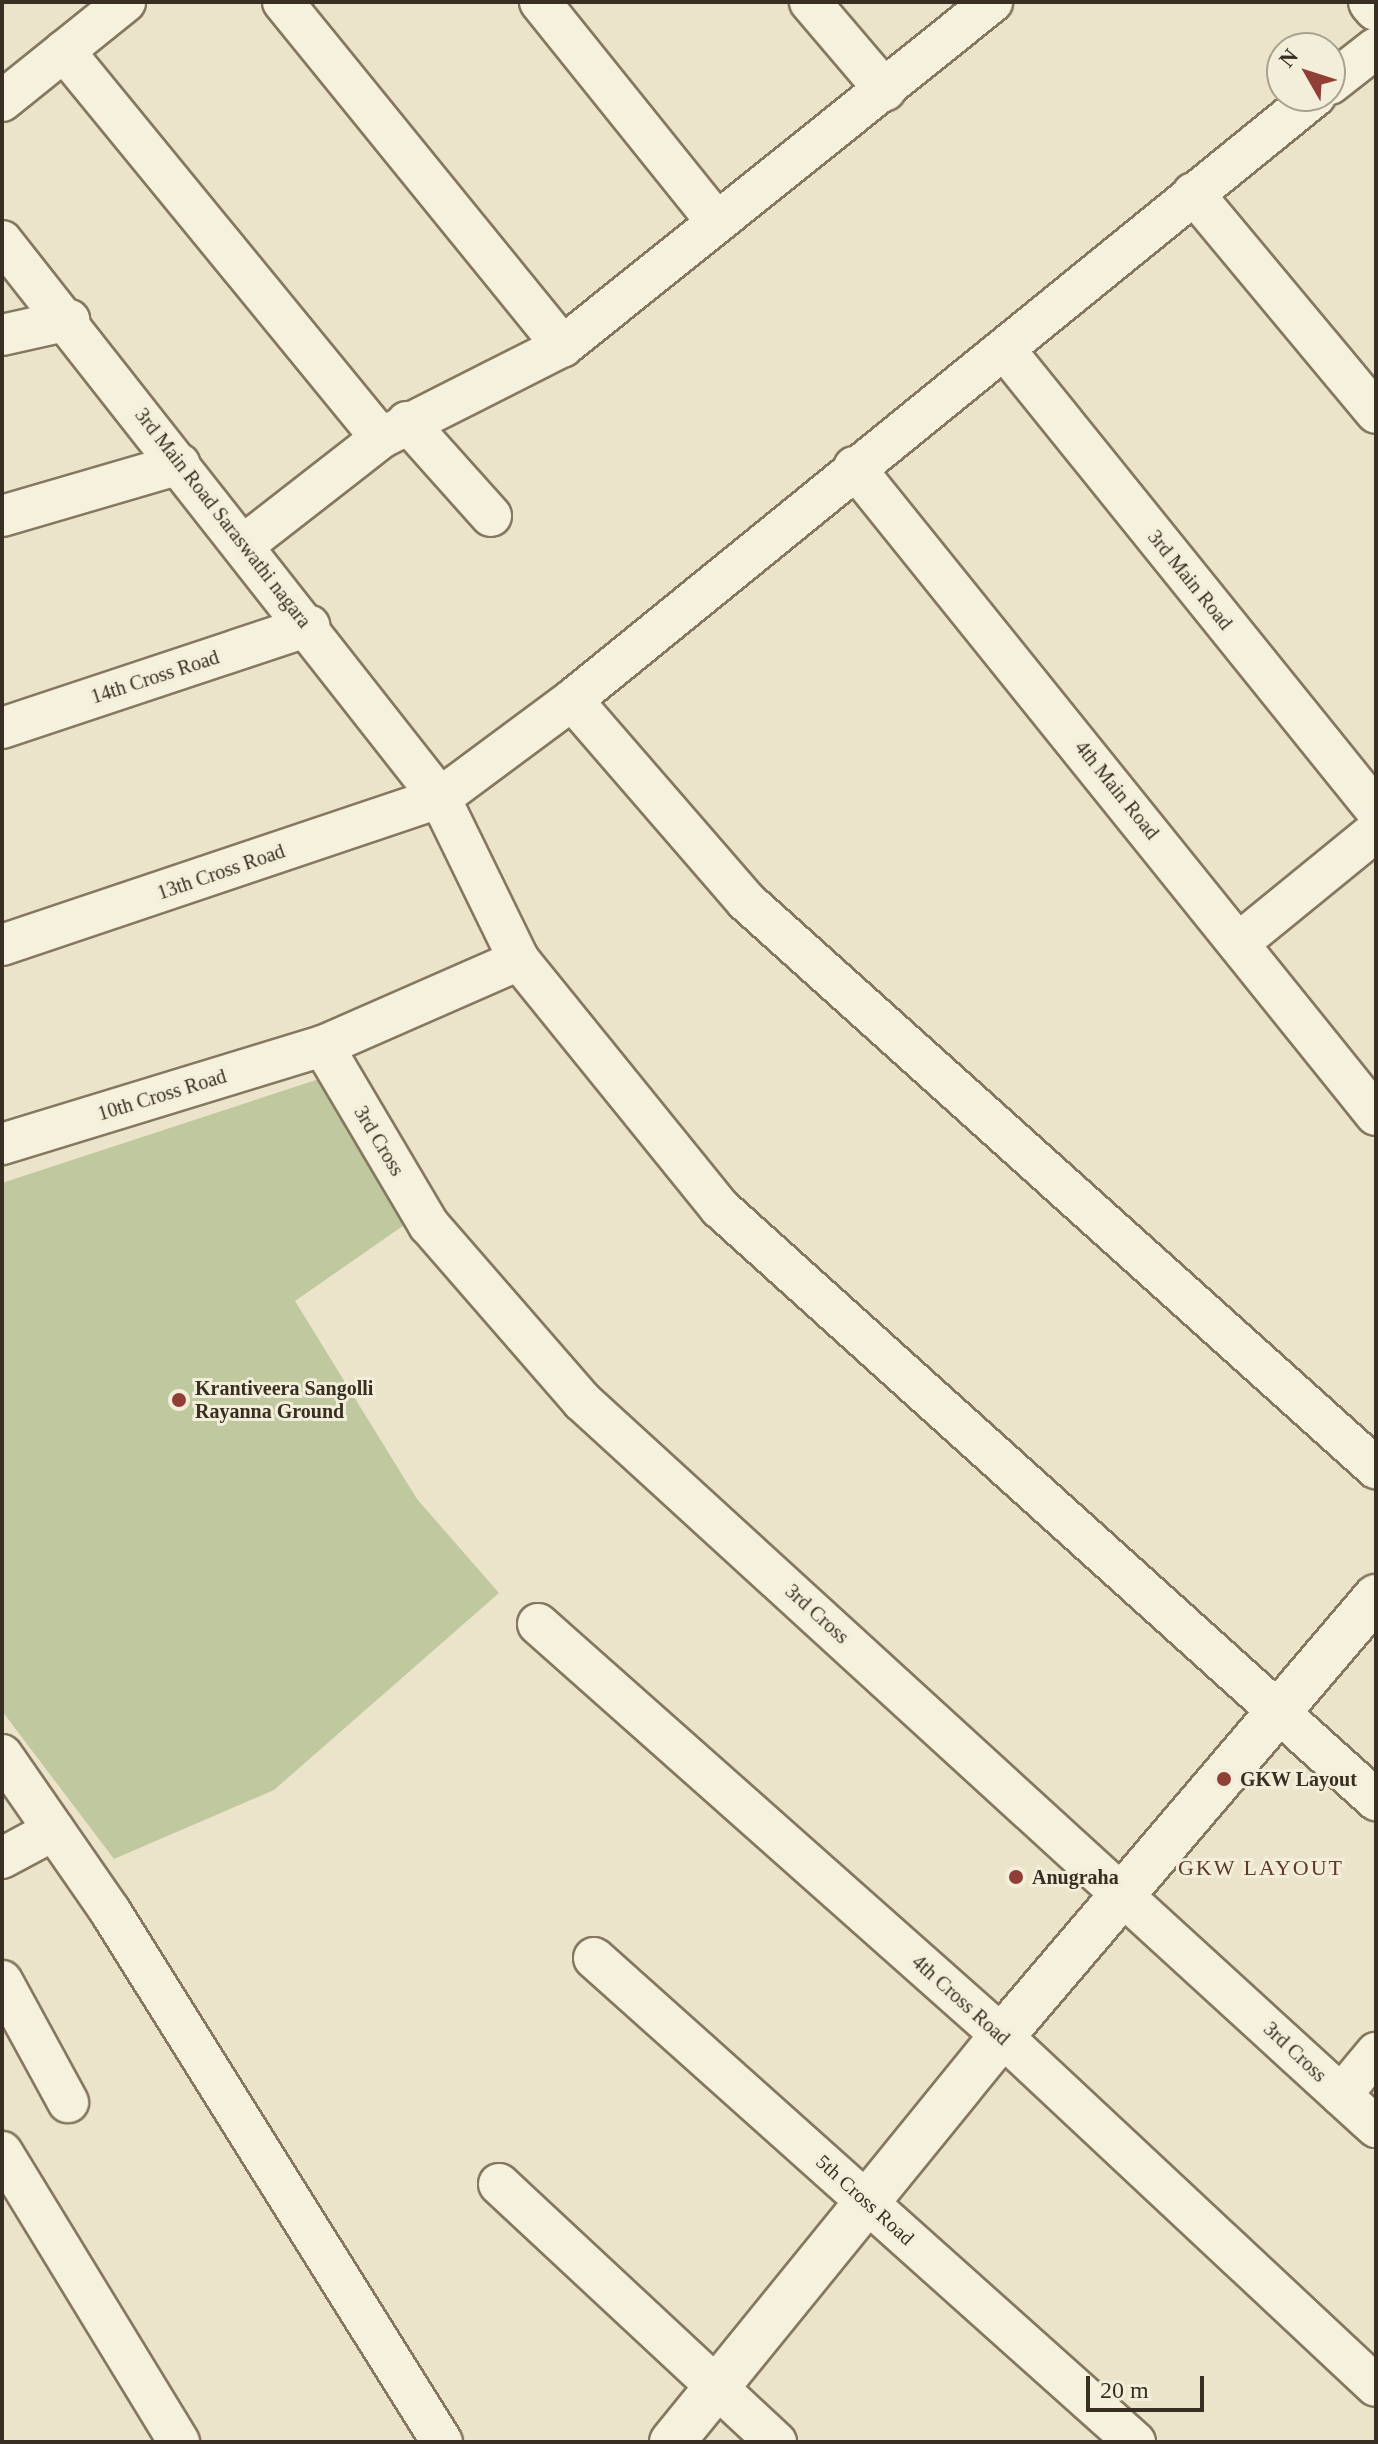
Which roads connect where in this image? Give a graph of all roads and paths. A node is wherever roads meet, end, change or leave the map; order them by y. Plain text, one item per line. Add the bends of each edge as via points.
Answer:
1 (125, 2) edge
2 (283, 2) edge
3 (540, 2) edge
4 (810, 2) edge
5 (992, 2) edge
6 (1371, 2) edge
7 (1376, 8) edge
8 (1376, 48) edge
9 (64, 51) junction
10 (1346, 71) edge
11 (885, 90) junction
12 (2, 101) edge
13 (1295, 112) edge
14 (1193, 193) junction
15 (715, 220) junction
16 (2, 241) edge
17 (69, 320) junction
18 (2, 335) edge
19 (563, 346) junction
20 (1005, 350) junction
21 (1376, 413) edge
22 (394, 430) junction
23 (180, 464) junction
24 (854, 467) junction
25 (2, 516) edge
26 (491, 516) dead end
27 (245, 544) junction
28 (309, 626) junction
29 (572, 700) junction
30 (2, 728) edge
31 (440, 798) junction
32 (1376, 810) edge
33 (1376, 831) edge
34 (1241, 941) junction
35 (2, 945) edge
36 (519, 960) junction
37 (323, 1046) junction
38 (1376, 1115) edge
39 (2, 1144) edge
40 (1376, 1468) edge
41 (1376, 1597) edge
42 (538, 1624) dead end
43 (1280, 1711) junction
44 (2, 1755) edge
45 (1376, 1800) edge
46 (54, 1830) junction
47 (2, 1858) edge
48 (1124, 1892) junction
49 (594, 1958) dead end
50 (2, 1981) edge
51 (1002, 2036) junction
52 (1376, 2053) edge
53 (1341, 2095) junction
54 (68, 2102) dead end
55 (1376, 2127) edge
56 (2, 2152) edge
57 (499, 2184) dead end
58 (865, 2201) junction
59 (1376, 2386) edge
60 (716, 2391) junction
61 (179, 2442) edge
62 (442, 2442) edge
63 (672, 2442) edge
64 (776, 2442) edge
65 (1135, 2442) edge

1 - 9 street
2 - 19 street
3 - 15 street
4 - 11 street
5 - 11 street
6 - 7 street
8 - 10 street
9 - 12 street
9 - 22 street
11 - 15 street
13 - 14 street, 13th Cross Road
14 - 20 street, 13th Cross Road
14 - 21 street
15 - 19 street
16 - 17 street, 3rd Main Road Saraswathi nagara
17 - 18 street
17 - 23 street, 3rd Main Road Saraswathi nagara
19 - 22 street
20 - 24 street, 13th Cross Road
20 - 32 street, 3rd Main Road
22 - 26 street
22 - 27 street
23 - 25 street
23 - 27 street, 3rd Main Road Saraswathi nagara
24 - 29 street, 13th Cross Road
24 - 34 street, 4th Main Road
27 - 28 street, 3rd Main Road Saraswathi nagara
28 - 30 street, 14th Cross Road
28 - 31 street, 3rd Main Road Saraswathi nagara
29 - 31 street, 13th Cross Road
29 - 40 street via 746,901
31 - 35 street, 13th Cross Road
31 - 36 street, 3rd Main Road Saraswathi nagara
33 - 34 street
34 - 38 street, 4th Main Road
36 - 37 street, 10th Cross Road
36 - 43 street, 3rd Main Road Saraswathi nagara via 720,1208
37 - 39 street, 10th Cross Road
37 - 48 street, 3rd Cross via 429,1225 582,1401
41 - 43 street
42 - 51 street, 4th Cross Road
43 - 45 street, 3rd Main Road Saraswathi nagara
43 - 48 street
44 - 46 street
46 - 47 street
46 - 62 street
48 - 51 street
48 - 53 street, 3rd Cross
49 - 58 street, 5th Cross Road
50 - 54 street
51 - 58 street
51 - 59 street, 4th Cross Road
52 - 53 street
53 - 55 street, 3rd Cross
56 - 61 street
57 - 60 street
58 - 60 street
58 - 65 street, 5th Cross Road
60 - 63 street
60 - 64 street

